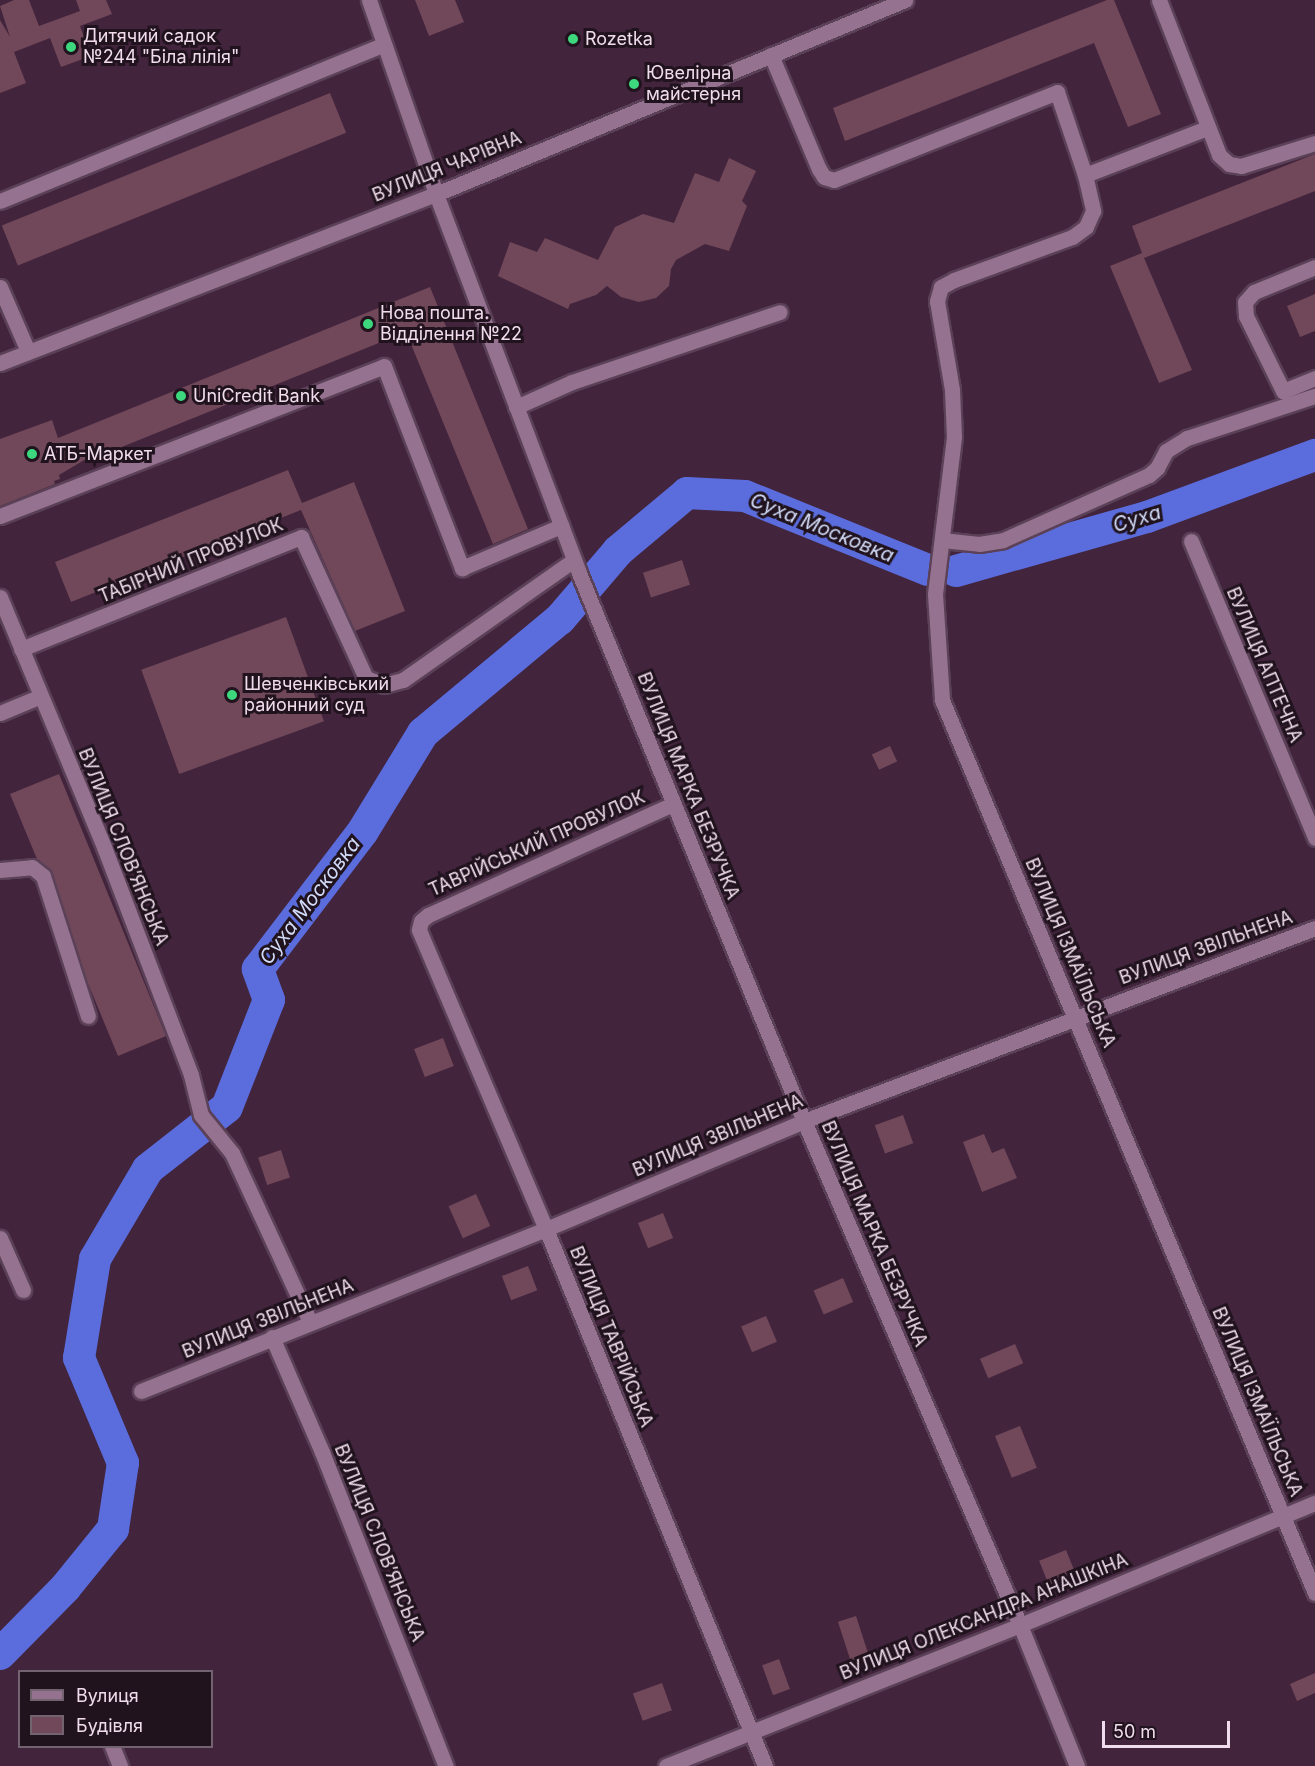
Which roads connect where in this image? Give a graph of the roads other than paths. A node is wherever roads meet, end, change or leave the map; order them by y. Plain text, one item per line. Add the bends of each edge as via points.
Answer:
1 (369, 0) edge
2 (905, 0) edge
3 (1160, 0) edge
4 (382, 45) junction
5 (771, 55) junction
6 (1207, 128) junction
7 (1315, 143) edge
8 (1085, 175) junction
9 (436, 194) junction
10 (0, 201) edge
11 (1315, 267) edge
12 (0, 288) edge
13 (780, 312) dead end
14 (28, 351) junction
15 (0, 363) edge
16 (1315, 378) edge
17 (1315, 396) edge
18 (1285, 398) junction
19 (516, 407) junction
20 (0, 516) edge
21 (561, 526) junction
22 (942, 540) junction
23 (1191, 541) dead end
24 (576, 566) junction
25 (0, 597) edge
26 (21, 649) junction
27 (41, 696) junction
28 (0, 713) edge
29 (673, 804) junction
30 (1315, 838) edge
31 (0, 870) edge
32 (420, 924) joint
33 (1315, 928) edge
34 (88, 1016) dead end
35 (1075, 1017) junction
36 (804, 1121) junction
37 (546, 1228) junction
38 (0, 1238) edge
39 (23, 1290) dead end
40 (310, 1322) junction
41 (272, 1337) junction
42 (141, 1391) dead end
43 (1315, 1503) edge
44 (1283, 1515) junction
45 (1315, 1593) edge
46 (1020, 1625) junction
47 (752, 1731) junction
48 (113, 1748) edge
49 (120, 1766) edge
50 (446, 1766) edge
51 (666, 1766) edge
52 (765, 1766) edge
53 (1077, 1766) edge

1 - 4 street
2 - 5 street, ВУЛИЦЯ ЧАРІВНА
3 - 6 street
4 - 9 street
4 - 10 street
5 - 8 street via 824,177 834,180 1057,92
5 - 9 street, ВУЛИЦЯ ЧАРІВНА
6 - 7 street via 1219,155 1229,164 1241,166
6 - 8 street
8 - 22 street, ВУЛИЦЯ ІЗМАЇЛЬСЬКА via 1094,212 1086,227 1072,237 954,280 942,288 937,301 952,390 954,437
9 - 14 street, ВУЛИЦЯ ЧАРІВНА
9 - 19 street
11 - 18 street via 1254,292 1245,302 1246,316
12 - 14 street
13 - 19 street via 572,382
14 - 15 street, ВУЛИЦЯ ЧАРІВНА
16 - 18 street
17 - 18 street
18 - 22 street via 1187,438 1166,452 1149,475 1003,540 979,544
19 - 21 street
20 - 21 street via 384,366 462,568
21 - 24 street
22 - 35 street, ВУЛИЦЯ ІЗМАЇЛЬСЬКА via 934,594 942,700
23 - 30 street, ВУЛИЦЯ АПТЕЧНА
24 - 26 street, ТАБІРНИЙ ПРОВУЛОК via 403,680 384,685 366,678 301,537
24 - 29 street, ВУЛИЦЯ МАРКА БЕЗРУЧКА
25 - 26 street, ВУЛИЦЯ СЛОВ’ЯНСЬКА
26 - 27 street, ВУЛИЦЯ СЛОВ’ЯНСЬКА
27 - 28 street
27 - 40 street, ВУЛИЦЯ СЛОВ’ЯНСЬКА via 104,847 191,1075 201,1115 232,1153
29 - 32 street, ТАВРІЙСЬКИЙ ПРОВУЛОК via 428,915
29 - 36 street, ВУЛИЦЯ МАРКА БЕЗРУЧКА
31 - 34 street via 32,867 43,876
32 - 37 street, ВУЛИЦЯ ТАВРІЙСЬКА
33 - 35 street, ВУЛИЦЯ ЗВІЛЬНЕНА
35 - 36 street, ВУЛИЦЯ ЗВІЛЬНЕНА
35 - 44 street, ВУЛИЦЯ ІЗМАЇЛЬСЬКА
36 - 37 street, ВУЛИЦЯ ЗВІЛЬНЕНА
36 - 46 street, ВУЛИЦЯ МАРКА БЕЗРУЧКА
37 - 40 street, ВУЛИЦЯ ЗВІЛЬНЕНА
37 - 47 street, ВУЛИЦЯ ТАВРІЙСЬКА
38 - 39 street
40 - 41 street, ВУЛИЦЯ ЗВІЛЬНЕНА
41 - 42 street, ВУЛИЦЯ ЗВІЛЬНЕНА
41 - 50 street, ВУЛИЦЯ СЛОВ’ЯНСЬКА via 322,1452
43 - 44 street, ВУЛИЦЯ ОЛЕКСАНДРА АНАШКІНА
44 - 45 street, ВУЛИЦЯ ІЗМАЇЛЬСЬКА
44 - 46 street, ВУЛИЦЯ ОЛЕКСАНДРА АНАШКІНА
46 - 47 street, ВУЛИЦЯ ОЛЕКСАНДРА АНАШКІНА
46 - 53 street, ВУЛИЦЯ МАРКА БЕЗРУЧКА
47 - 51 street, ВУЛИЦЯ ОЛЕКСАНДРА АНАШКІНА
47 - 52 street, ВУЛИЦЯ ТАВРІЙСЬКА
48 - 49 street

